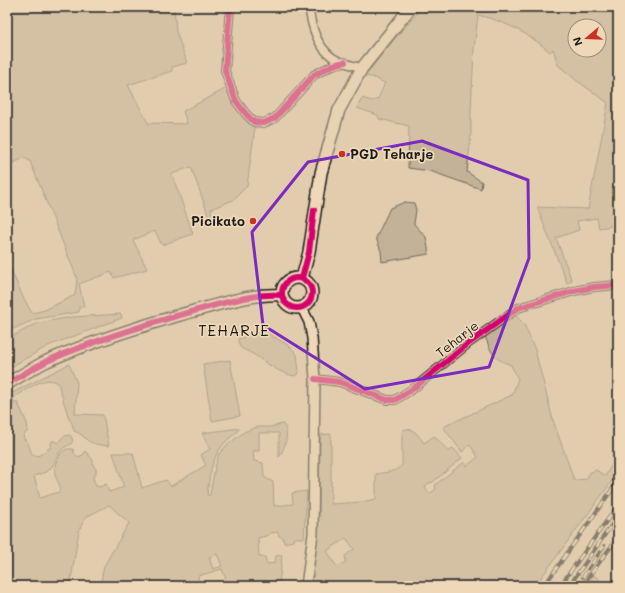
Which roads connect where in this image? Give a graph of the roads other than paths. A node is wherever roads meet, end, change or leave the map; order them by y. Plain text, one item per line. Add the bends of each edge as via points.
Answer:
1 (230, 7) edge
2 (309, 7) edge
3 (411, 7) edge
4 (345, 62) junction
5 (362, 68) junction
6 (302, 278) junction
7 (618, 285) edge
8 (281, 295) junction
9 (302, 308) junction
10 (315, 379) junction
11 (7, 384) edge
12 (306, 586) edge

1 - 4 street via 225,71 236,100 254,122 264,124 275,118 314,75
2 - 4 street via 315,37 333,58
3 - 5 main road
4 - 5 street
5 - 6 main road via 339,110 320,173 309,252
6 - 8 main road via 288,280 282,286
6 - 9 main road via 312,289 312,297 309,304
7 - 10 street, Teharje via 574,290 518,308 469,342 414,388 395,400 387,400 340,382
8 - 9 main road via 288,306
8 - 11 main road via 266,294 211,306 120,333 46,362
9 - 10 street via 309,322 312,338
10 - 12 street via 313,534

